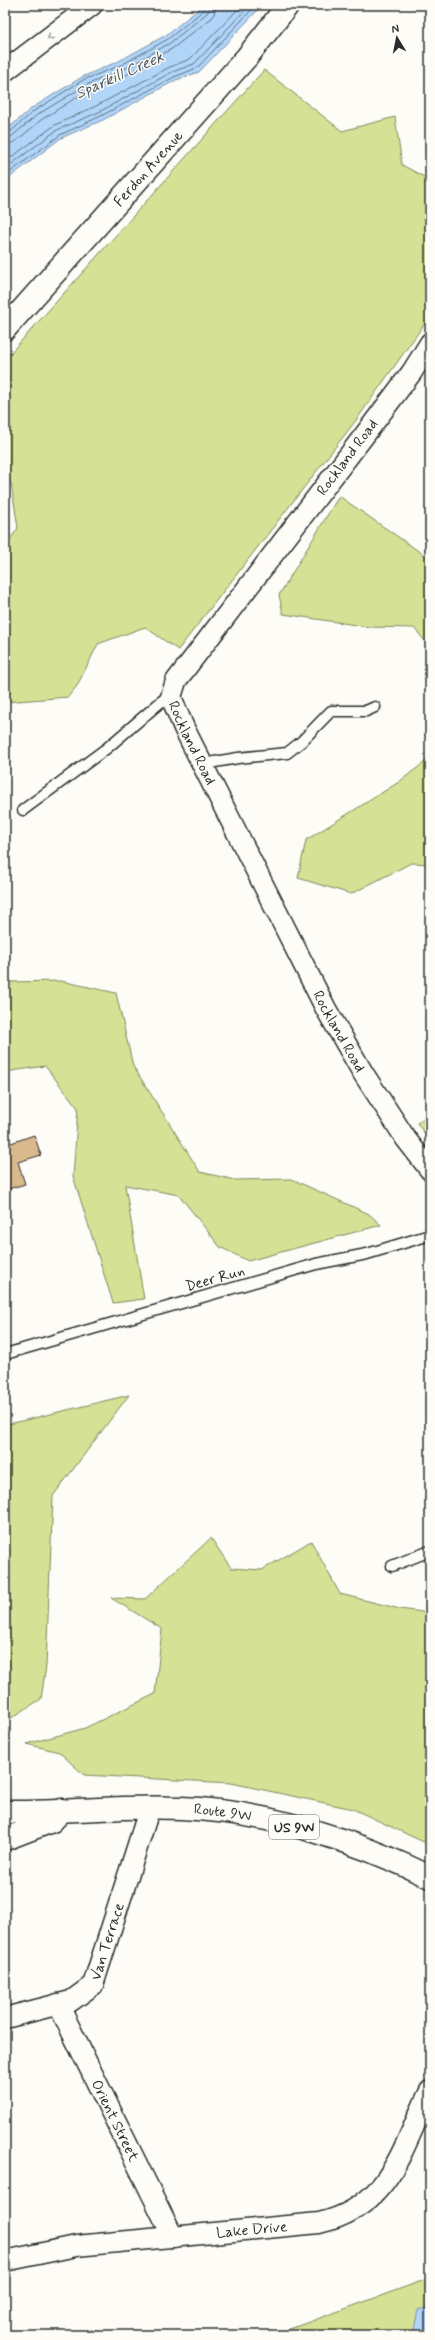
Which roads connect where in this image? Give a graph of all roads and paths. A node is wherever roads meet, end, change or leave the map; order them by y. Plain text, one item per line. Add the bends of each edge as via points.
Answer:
1 (92, 5) edge
2 (288, 5) edge
3 (5, 71) edge
4 (5, 329) edge
5 (430, 343) edge
6 (171, 697) junction
7 (375, 707) dead end
8 (203, 764) junction
9 (24, 810) dead end
10 (430, 1170) edge
11 (430, 1235) edge
12 (9, 1353) dead end
13 (430, 1551) edge
14 (392, 1566) dead end
15 (150, 1807) junction
16 (62, 1810) junction
17 (5, 1812) edge
18 (5, 1839) edge
19 (430, 1877) edge
20 (58, 2004) junction
21 (5, 2018) edge
22 (430, 2093) edge
23 (173, 2237) junction
24 (5, 2261) edge

1 -> 3 street
2 - 4 main road, Ferdon Avenue via 247,57
5 - 6 street, Rockland Road via 376,419 176,681
6 - 8 street, Rockland Road
6 - 9 lane via 163,700 107,748
7 - 8 lane via 366,711 331,711 287,753
8 - 10 street, Rockland Road via 334,1022 367,1080
11 - 12 lane, Deer Run via 367,1254 316,1264
13 - 14 lane
15 - 16 main road, Route 9W / US 9W
15 - 19 main road, Route 9W / US 9W via 213,1811 275,1822 335,1839 396,1861
15 - 20 street, Van Terrace via 93,1985 71,2001
16 - 17 main road, Route 9W / US 9W
16 - 18 main road via 52,1821
20 - 21 street, Van Terrace
20 - 23 street, Orient Street
22 - 23 street, Lake Drive via 391,2173 373,2196 350,2213 319,2223
23 - 24 street, Lake Drive via 76,2246

